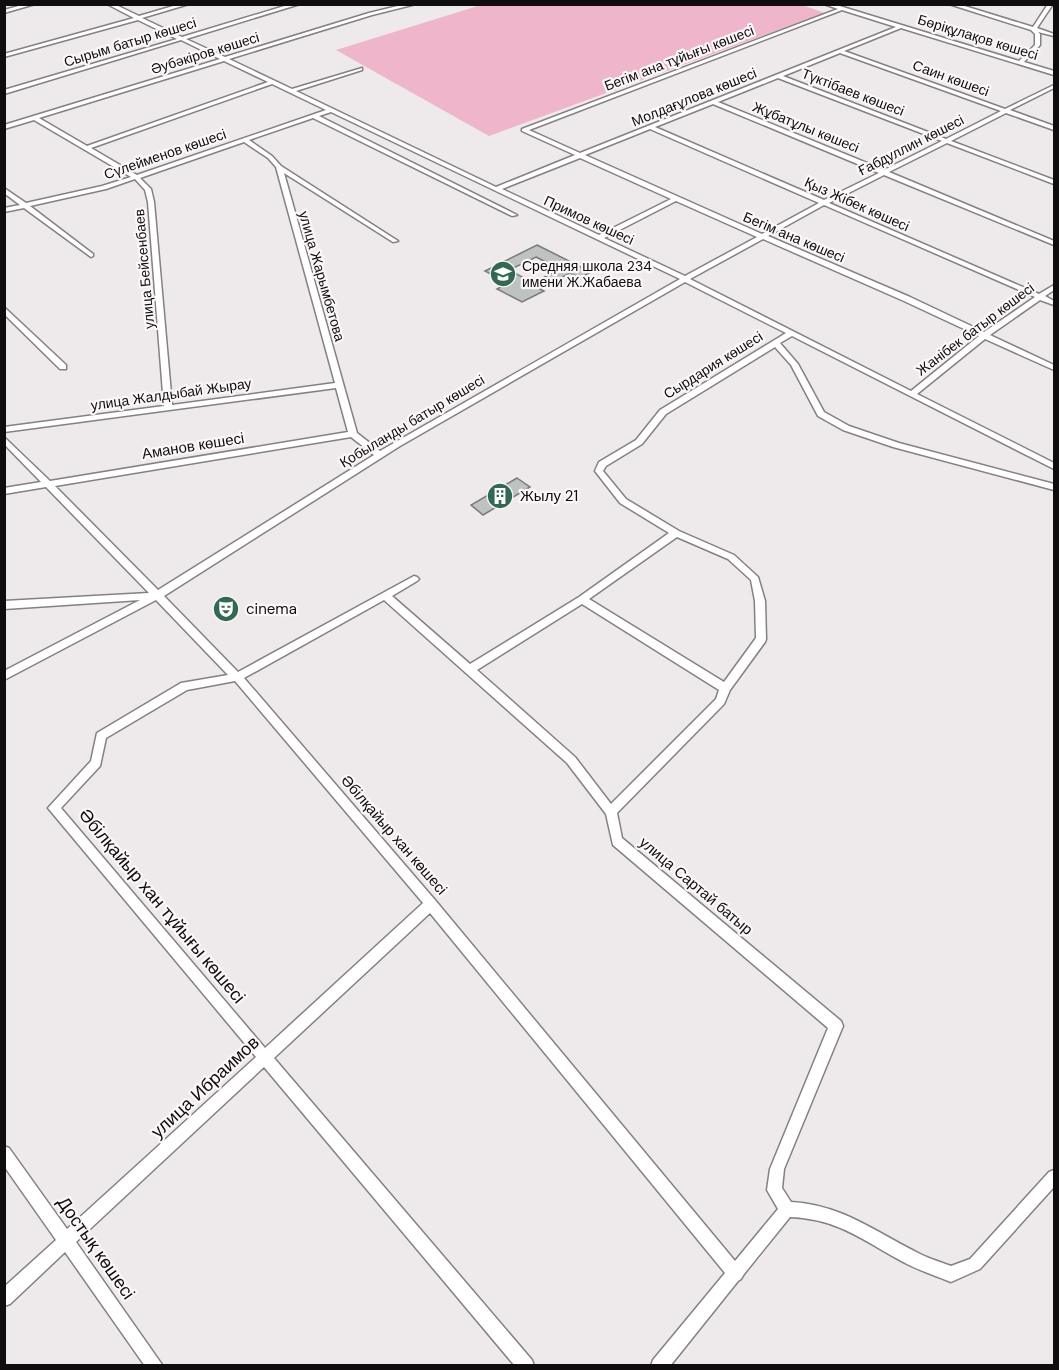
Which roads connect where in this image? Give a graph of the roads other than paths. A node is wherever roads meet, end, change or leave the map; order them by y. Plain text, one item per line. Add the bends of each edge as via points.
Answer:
1 (33, 4) edge
2 (109, 4) edge
3 (187, 4) edge
4 (298, 4) edge
5 (414, 4) edge
6 (826, 4) edge
7 (951, 4) edge
8 (1051, 4) edge
9 (842, 9) junction
10 (4, 12) edge
11 (138, 18) junction
12 (900, 27) junction
13 (1033, 30) junction
14 (1054, 35) edge
15 (181, 39) junction
16 (839, 51) junction
17 (4, 56) edge
18 (224, 59) junction
19 (1020, 63) junction
20 (360, 69) dead end
21 (1054, 73) edge
22 (778, 76) junction
23 (272, 82) junction
24 (1054, 86) edge
25 (291, 91) junction
26 (4, 92) edge
27 (714, 102) junction
28 (331, 110) junction
29 (1006, 110) junction
30 (314, 116) junction
31 (35, 118) junction
32 (650, 127) junction
33 (4, 128) edge
34 (1054, 128) edge
35 (524, 130) joint
36 (245, 140) junction
37 (945, 141) junction
38 (86, 148) junction
39 (580, 156) junction
40 (279, 167) junction
41 (884, 172) junction
42 (136, 177) junction
43 (1054, 182) edge
44 (496, 189) junction
45 (4, 190) edge
46 (676, 199) junction
47 (824, 202) junction
48 (25, 206) junction
49 (4, 210) edge
50 (514, 215) dead end
51 (761, 237) junction
52 (599, 238) junction
53 (395, 241) dead end
54 (1054, 243) edge
55 (91, 255) dead end
56 (685, 279) junction
57 (1054, 286) edge
58 (1038, 297) junction
59 (1054, 303) edge
60 (4, 309) edge
61 (792, 333) junction
62 (985, 335) junction
63 (776, 343) junction
64 (63, 367) dead end
65 (1054, 368) edge
66 (340, 385) junction
67 (912, 394) junction
68 (168, 408) junction
69 (4, 429) edge
70 (353, 434) junction
71 (4, 439) edge
72 (379, 455) junction
73 (1054, 466) edge
74 (49, 484) junction
75 (1054, 487) edge
76 (4, 490) edge
77 (676, 533) junction
78 (414, 579) dead end
79 (158, 595) junction
80 (385, 595) junction
81 (582, 598) junction
82 (4, 605) edge
83 (469, 670) junction
84 (4, 676) edge
85 (237, 677) junction
86 (725, 688) junction
87 (611, 812) junction
88 (431, 904) junction
89 (265, 1056) junction
90 (4, 1153) edge
91 (1054, 1177) edge
92 (787, 1209) junction
93 (68, 1239) junction
94 (736, 1274) junction
95 (4, 1298) edge
96 (155, 1365) edge
97 (526, 1365) edge
98 (659, 1365) edge

1 - 10 street
2 - 11 street, Примов көшесі
3 - 11 street
4 - 15 street, Сырым батыр көшесі
5 - 18 street, Әубәкіров көшесі
6 - 9 street, Бөріқұлақов көшесі
7 - 13 street
8 - 13 street
9 - 12 street, Бөріқұлақов көшесі
9 - 35 street, Бегім ана тұйығы көшесі
11 - 15 street, Примов көшесі
11 - 17 street
12 - 16 street, Молдағұлова көшесі
12 - 19 street, Бөріқұлақов көшесі
13 - 14 street
13 - 19 street via 1038,34 1037,45
15 - 18 street, Примов көшесі
15 - 26 street, Сырым батыр көшесі
16 - 22 street, Молдағұлова көшесі
16 - 29 street, Саин көшесі
18 - 23 street, Примов көшесі
18 - 31 street, Әубәкіров көшесі
19 - 21 street, Бөріқұлақов көшесі
20 - 25 street
22 - 27 street, Молдағұлова көшесі
22 - 37 street, Түктібаев көшесі
23 - 25 street, Примов көшесі
23 - 38 street
24 - 29 street, Ғабдуллин көшесі
25 - 28 street, Примов көшесі
27 - 32 street, Молдағұлова көшесі
27 - 41 street, Жұбатұлы көшесі
28 - 30 street, Сүлейменов көшесі
28 - 44 street, Примов көшесі
29 - 34 street, Саин көшесі
29 - 37 street, Ғабдуллин көшесі
30 - 36 street, Сүлейменов көшесі
30 - 50 street
31 - 33 street, Әубәкіров көшесі
31 - 38 street, улица Бейсенбаев
32 - 39 street, Молдағұлова көшесі
32 - 47 street, Қыз Жібек көшесі
35 - 39 street, Бегім ана көшесі
36 - 40 street
36 - 42 street, Сүлейменов көшесі
37 - 41 street, Ғабдуллин көшесі
37 - 43 street, Түктібаев көшесі
38 - 42 street, улица Бейсенбаев
39 - 44 street, Молдағұлова көшесі
39 - 46 street, Бегім ана көшесі
40 - 53 street
40 - 66 street, улица Жарымбетова
41 - 47 street, Ғабдуллин көшесі
41 - 54 street, Жұбатұлы көшесі
42 - 48 street, Сүлейменов көшесі
42 - 68 street, улица Бейсенбаев via 148,189 151,202
44 - 52 street, Примов көшесі
45 - 48 street
46 - 51 street, Бегім ана көшесі
46 - 52 street
47 - 51 street, Ғабдуллин көшесі
47 - 58 street, Қыз Жібек көшесі
48 - 49 street, Сүлейменов көшесі
48 - 55 street
51 - 56 street, Ғабдуллин көшесі
51 - 62 street, Бегім ана көшесі
52 - 56 street, Примов көшесі
56 - 61 street, Примов көшесі
56 - 72 street, Қобыланды батыр көшесі
57 - 58 street, Жанібек батыр көшесі
58 - 59 street, Қыз Жібек көшесі
58 - 62 street, Жанібек батыр көшесі
60 - 64 street
61 - 63 street, Сырдария көшесі
61 - 67 street, Примов көшесі
62 - 65 street, Бегім ана көшесі
62 - 67 street, Жанібек батыр көшесі
63 - 75 street via 794,364 821,414 846,428 896,446
63 - 77 street, Сырдария көшесі via 663,412 639,442 602,464 599,471 623,501
66 - 68 street, улица Жалдыбай Жырау
66 - 70 street, улица Жарымбетова
67 - 73 street, Примов көшесі
68 - 69 street, улица Жалдыбай Жырау
70 - 72 street
70 - 74 street, Аманов көшесі
71 - 74 street, Әбілқайыр хан көшесі
72 - 79 street, Қобыланды батыр көшесі
74 - 76 street, Аманов көшесі
74 - 79 street, Әбілқайыр хан көшесі
77 - 81 street
77 - 86 street via 731,557 755,579 761,639
78 - 80 street, Әбілқайыр хан тұйығы көшесі
79 - 82 street
79 - 84 street, Қобыланды батыр көшесі
79 - 85 street, Әбілқайыр хан көшесі
80 - 83 street, улица Сартай батыр
80 - 85 street, Әбілқайыр хан тұйығы көшесі
81 - 83 street
81 - 86 street
83 - 87 street, улица Сартай батыр via 571,760
85 - 88 street, Әбілқайыр хан көшесі
85 - 89 street, Әбілқайыр хан тұйығы көшесі via 185,686 101,736 96,763 54,808
86 - 87 street via 720,701
87 - 92 street, улица Сартай батыр via 617,841 836,1026 777,1169 774,1190
88 - 89 street, улица Ибраимов
88 - 94 street, Әбілқайыр хан көшесі
89 - 93 street, улица Ибраимов
89 - 97 street, Әбілқайыр хан тұйығы көшесі
90 - 93 street, Достық көшесі
91 - 92 street via 975,1264 951,1274 910,1258 839,1217 812,1209
92 - 94 street
93 - 95 street, улица Ибраимов
93 - 96 street, Достық көшесі
94 - 98 street

